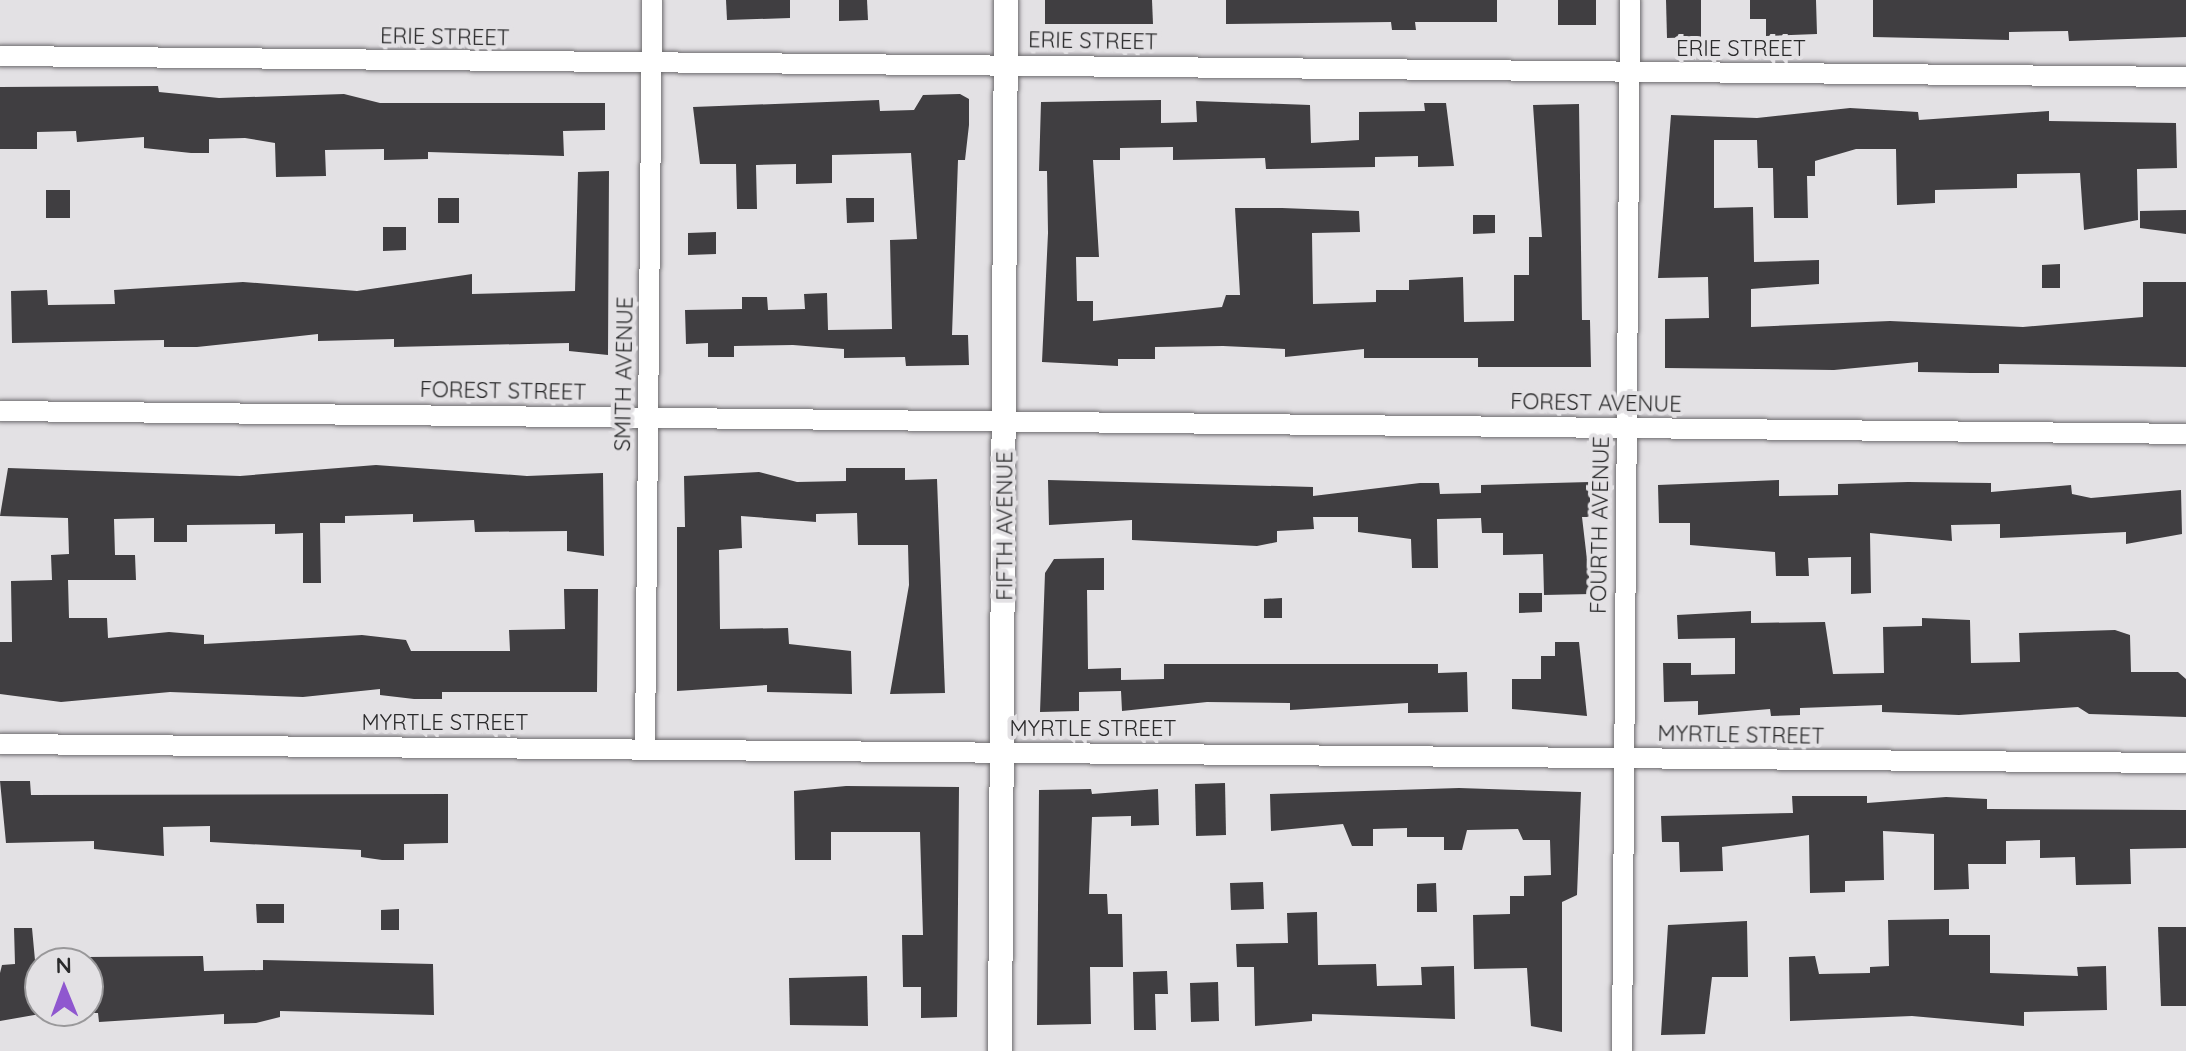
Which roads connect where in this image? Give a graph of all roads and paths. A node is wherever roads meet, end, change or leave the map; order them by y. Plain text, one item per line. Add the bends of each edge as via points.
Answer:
1 (652, 0) edge
2 (1006, 0) edge
3 (1630, 0) edge
4 (0, 56) edge
5 (652, 63) junction
6 (1007, 64) junction
7 (1629, 72) junction
8 (2186, 77) edge
9 (0, 411) edge
10 (648, 416) junction
11 (1006, 421) junction
12 (1625, 427) junction
13 (2186, 434) edge
14 (0, 744) edge
15 (645, 748) junction
16 (1003, 752) junction
17 (1621, 758) junction
18 (2186, 763) edge
19 (1000, 1051) edge
20 (1622, 1051) edge

1 - 5 street, SMITH AVENUE
2 - 6 street, FIFTH AVENUE
3 - 7 street, FOURTH AVENUE
4 - 5 street, ERIE STREET
5 - 6 street, ERIE STREET
5 - 10 street, SMITH AVENUE
6 - 7 street, ERIE STREET
6 - 11 street, FIFTH AVENUE
7 - 8 street, ERIE STREET
7 - 12 street, FOURTH AVENUE
9 - 10 street, FOREST STREET
10 - 11 street, FOREST STREET
10 - 15 street, SMITH AVENUE
11 - 12 street, FOREST AVENUE
11 - 16 street, FIFTH AVENUE
12 - 13 street, FOREST AVENUE
12 - 17 street, FOURTH AVENUE
14 - 15 street, MYRTLE STREET
15 - 16 street, MYRTLE STREET
16 - 17 street, MYRTLE STREET
16 - 19 street, FIFTH AVENUE
17 - 18 street, MYRTLE STREET
17 - 20 street, FOURTH AVENUE

